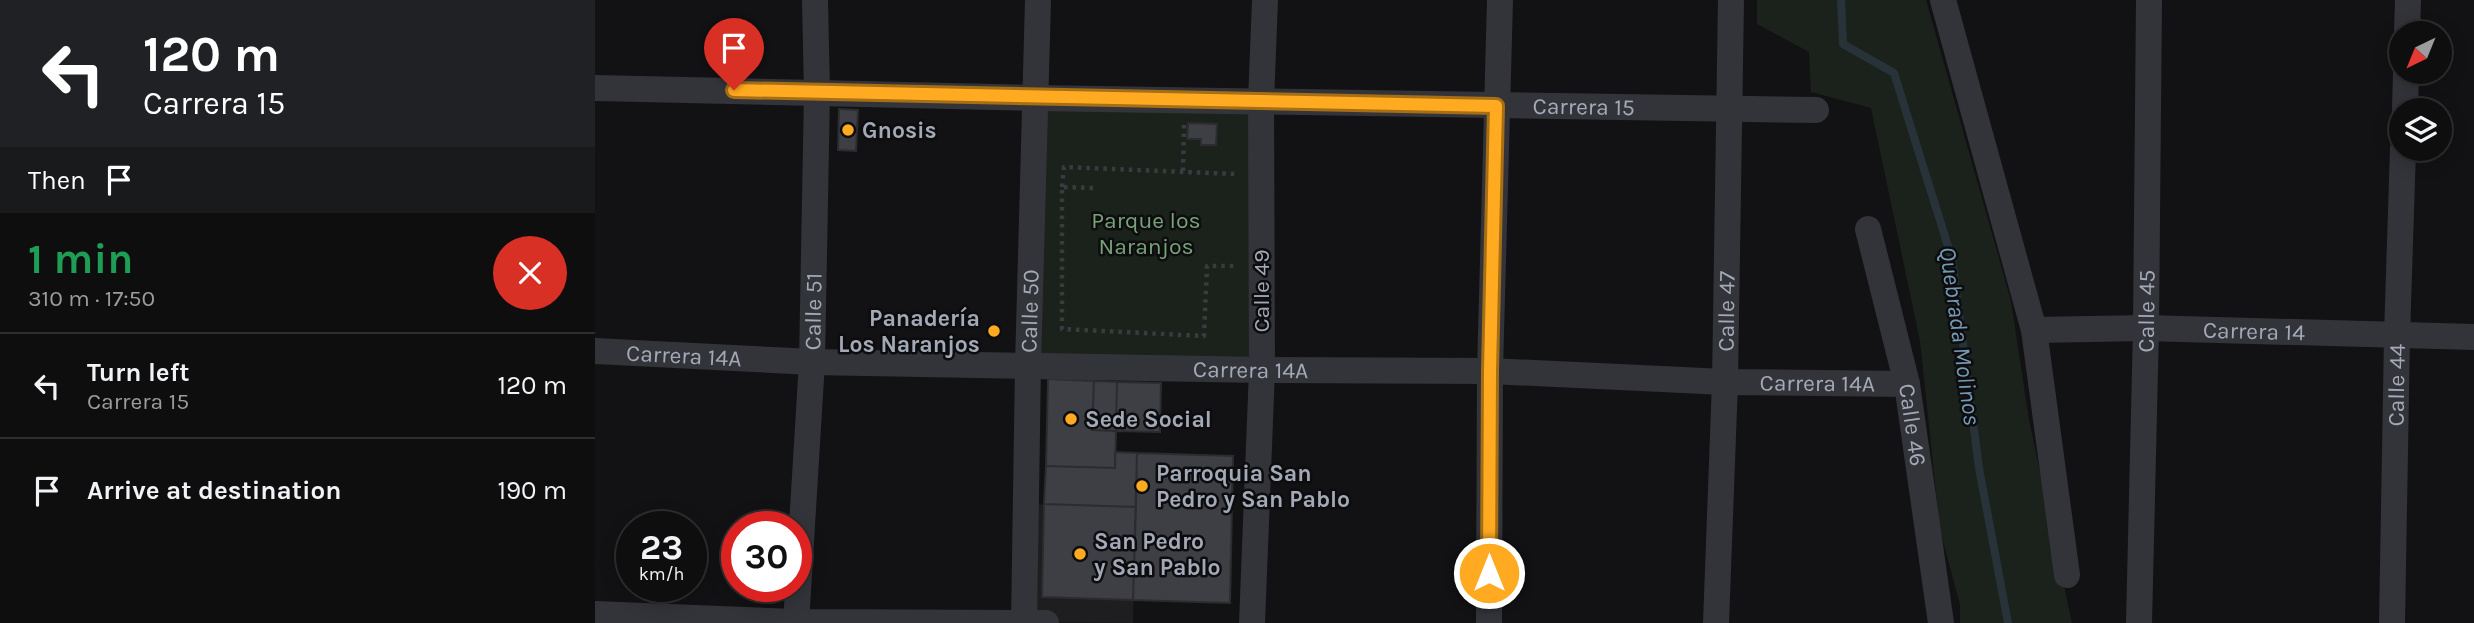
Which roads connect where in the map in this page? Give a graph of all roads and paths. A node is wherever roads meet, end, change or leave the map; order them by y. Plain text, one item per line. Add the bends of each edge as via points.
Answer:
1 (814, 0) edge
2 (1038, 0) edge
3 (1265, 0) edge
4 (1500, 0) edge
5 (1731, 0) edge
6 (1943, 0) edge
7 (2149, 0) edge
8 (2408, 0) edge
9 (2407, 21) edge
10 (595, 88) edge
11 (817, 92) junction
12 (1035, 98) junction
13 (1184, 99) junction
14 (1261, 102) junction
15 (1496, 106) junction
16 (1730, 109) junction
17 (1816, 110) dead end
18 (1235, 161) dead end
19 (2403, 161) edge
20 (1183, 171) junction
21 (1235, 174) junction
22 (1062, 187) junction
23 (1235, 187) dead end
24 (1093, 188) dead end
25 (1868, 229) dead end
26 (1235, 253) dead end
27 (2146, 328) junction
28 (2034, 330) junction
29 (2397, 336) junction
30 (2474, 337) edge
31 (595, 351) edge
32 (812, 362) junction
33 (1028, 365) junction
34 (1262, 370) junction
35 (1490, 371) junction
36 (1725, 382) junction
37 (1907, 384) junction
38 (2067, 575) dead end
39 (595, 614) edge
40 (796, 623) edge
41 (1024, 623) edge
42 (1046, 623) edge
43 (1252, 623) edge
44 (1489, 623) edge
45 (1716, 623) edge
46 (1941, 623) edge
47 (2139, 623) edge
48 (2392, 623) edge

1 - 11 street, Calle 51
2 - 12 street, Calle 50
3 - 14 street, Calle 49
4 - 15 street
5 - 16 street, Calle 47
6 - 28 street
7 - 27 street, Calle 45
8 - 9 street
10 - 11 street, Carrera 15
11 - 12 street, Carrera 15
11 - 32 street, Calle 51
12 - 13 street, Carrera 15
12 - 33 street, Calle 50
13 - 14 street, Carrera 15
13 - 20 path
14 - 15 street, Carrera 15
14 - 34 street, Calle 49
15 - 16 street, Carrera 15
15 - 35 street
16 - 17 street, Carrera 15
16 - 36 street, Calle 47
18 - 21 path
19 - 29 street, Calle 44
20 - 21 path
20 - 22 path via 1064,167
21 - 23 path
22 - 24 path
22 - 26 path via 1062,329 1204,337 1207,266 1235,265
25 - 37 street, Calle 46
27 - 28 street, Carrera 14
27 - 29 street, Carrera 14
27 - 47 street, Calle 45
28 - 38 street
29 - 30 street, Carrera 14
29 - 48 street, Calle 44
31 - 32 street, Carrera 14A
32 - 33 street, Carrera 14A
32 - 40 street, Calle 51
33 - 34 street, Carrera 14A
33 - 41 street, Calle 50
34 - 35 street, Carrera 14A
34 - 43 street, Calle 49
35 - 36 street, Carrera 14A
35 - 44 street
36 - 37 street, Carrera 14A
36 - 45 street, Calle 47
37 - 46 street, Calle 46
39 - 40 street
40 - 41 street
41 - 42 street

